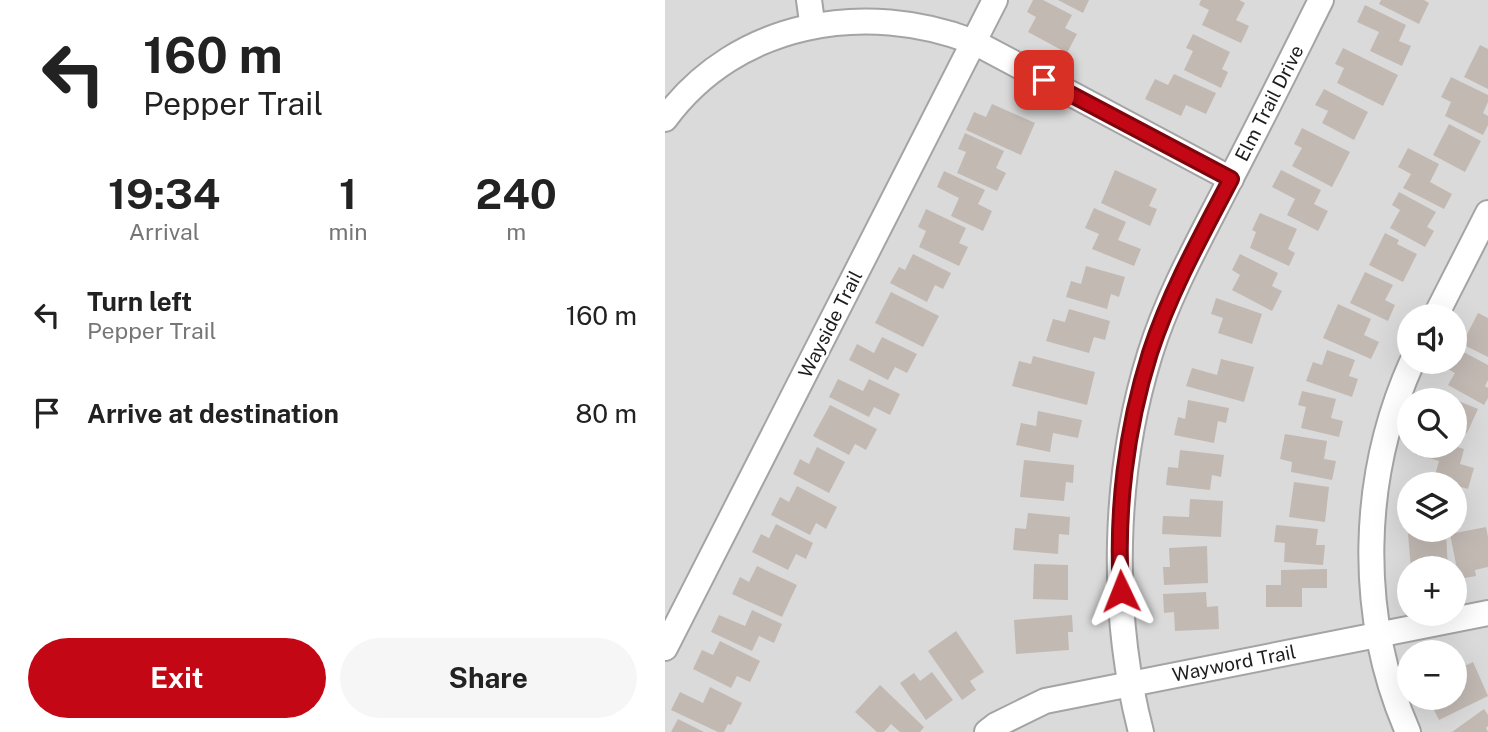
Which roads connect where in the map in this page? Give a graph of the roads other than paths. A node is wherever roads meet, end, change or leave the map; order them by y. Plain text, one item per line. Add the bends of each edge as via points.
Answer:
1 (996, 0) edge
2 (1321, 0) edge
3 (811, 11) edge
4 (974, 42) junction
5 (665, 119) edge
6 (1231, 179) junction
7 (1488, 213) edge
8 (1442, 304) edge
9 (1407, 374) edge
10 (1488, 614) edge
11 (1379, 635) junction
12 (665, 648) edge
13 (1132, 683) junction
14 (987, 732) edge
15 (1141, 732) edge
16 (1408, 732) edge

1 - 4 street, Wayside Trail
2 - 6 street, Elm Trail Drive
3 - 4 street via 904,20
3 - 5 street via 709,72
4 - 6 street
4 - 12 street, Wayside Trail
6 - 13 street, Elm Trail Drive via 1175,289 1150,353 1132,423 1119,567
7 - 8 street
9 - 11 street via 1386,433 1371,525
10 - 11 street, Wayword Trail
11 - 13 street, Wayword Trail
11 - 16 street
13 - 14 street, Wayword Trail via 1045,701
13 - 15 street, Elm Trail Drive

